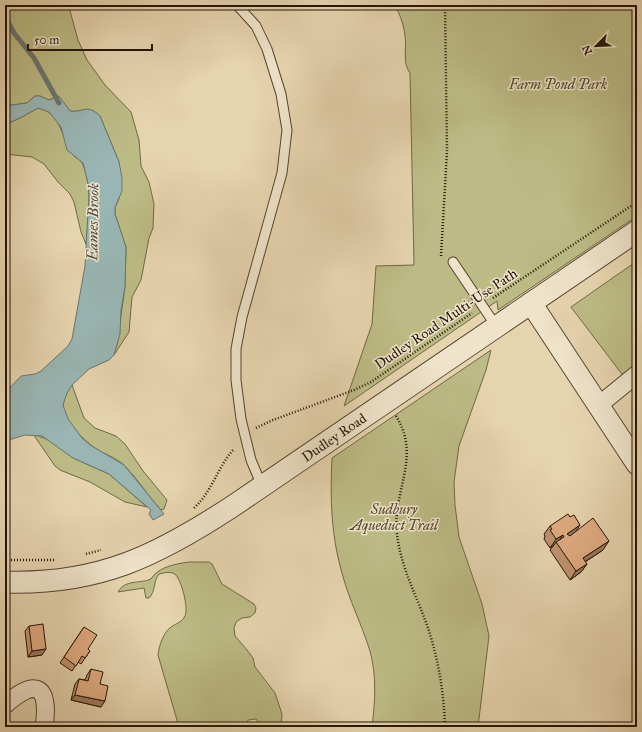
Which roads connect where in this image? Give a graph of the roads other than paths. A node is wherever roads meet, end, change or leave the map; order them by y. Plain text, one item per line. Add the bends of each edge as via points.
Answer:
1 (237, 5) edge
2 (637, 231) edge
3 (453, 262) dead end
4 (531, 303) junction
5 (496, 326) junction
6 (637, 374) edge
7 (599, 405) junction
8 (637, 464) edge
9 (262, 486) junction
10 (5, 582) edge
11 (5, 705) edge
12 (44, 727) edge

1 - 9 lane via 256,26 267,50 283,101 287,130 282,173 242,317 236,348 236,380 241,419 251,460
2 - 4 street, Dudley Road
3 - 5 lane
4 - 5 street, Dudley Road
4 - 7 street
5 - 9 street, Dudley Road
6 - 7 street
7 - 8 street
9 - 10 street, Dudley Road via 187,535 137,560 75,578
11 - 12 street via 24,692 34,688 39,690 44,697

